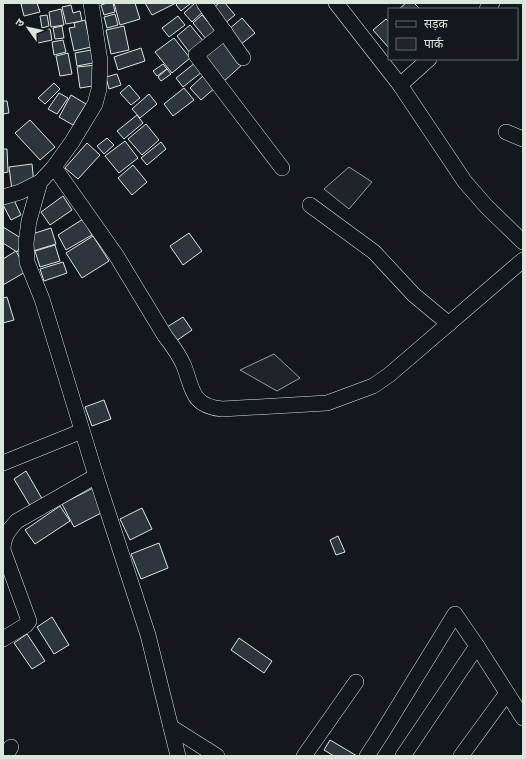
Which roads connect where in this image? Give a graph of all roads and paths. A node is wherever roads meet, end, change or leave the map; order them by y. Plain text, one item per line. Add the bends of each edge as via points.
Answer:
1 (91, 3) edge
2 (204, 3) edge
3 (336, 3) edge
4 (225, 32) junction
5 (243, 58) dead end
6 (428, 60) edge
7 (400, 85) junction
8 (506, 132) dead end
9 (523, 138) edge
10 (54, 167) junction
11 (282, 168) dead end
12 (40, 182) junction
13 (3, 198) edge
14 (310, 205) dead end
15 (523, 242) edge
16 (523, 260) edge
17 (449, 324) junction
18 (82, 431) junction
19 (3, 463) edge
20 (96, 476) junction
21 (5, 566) edge
22 (3, 639) edge
23 (477, 646) junction
24 (356, 682) dead end
25 (507, 693) junction
26 (523, 718) edge
27 (171, 727) junction
28 (178, 756) edge
29 (217, 756) edge
30 (304, 756) edge
31 (367, 756) edge
32 (403, 756) edge
33 (461, 756) edge

1 - 10 street via 100,61 100,89 95,104
2 - 4 street
3 - 7 street
4 - 5 street
4 - 11 street via 196,55
6 - 7 street
7 - 15 street via 465,182
8 - 9 street
10 - 12 street
10 - 17 street via 116,255 177,353 197,400 207,406 222,409 326,403 374,386
12 - 13 street
12 - 18 street via 29,221 26,256 42,299
14 - 17 street via 384,260 414,295
16 - 17 street
18 - 19 street
18 - 20 street
20 - 21 street via 17,521 3,541
20 - 27 street via 148,635
21 - 22 street via 28,621 26,626
23 - 25 street
23 - 31 street via 455,614
23 - 32 street
24 - 30 street
25 - 26 street
25 - 33 street
27 - 28 street
27 - 29 street

